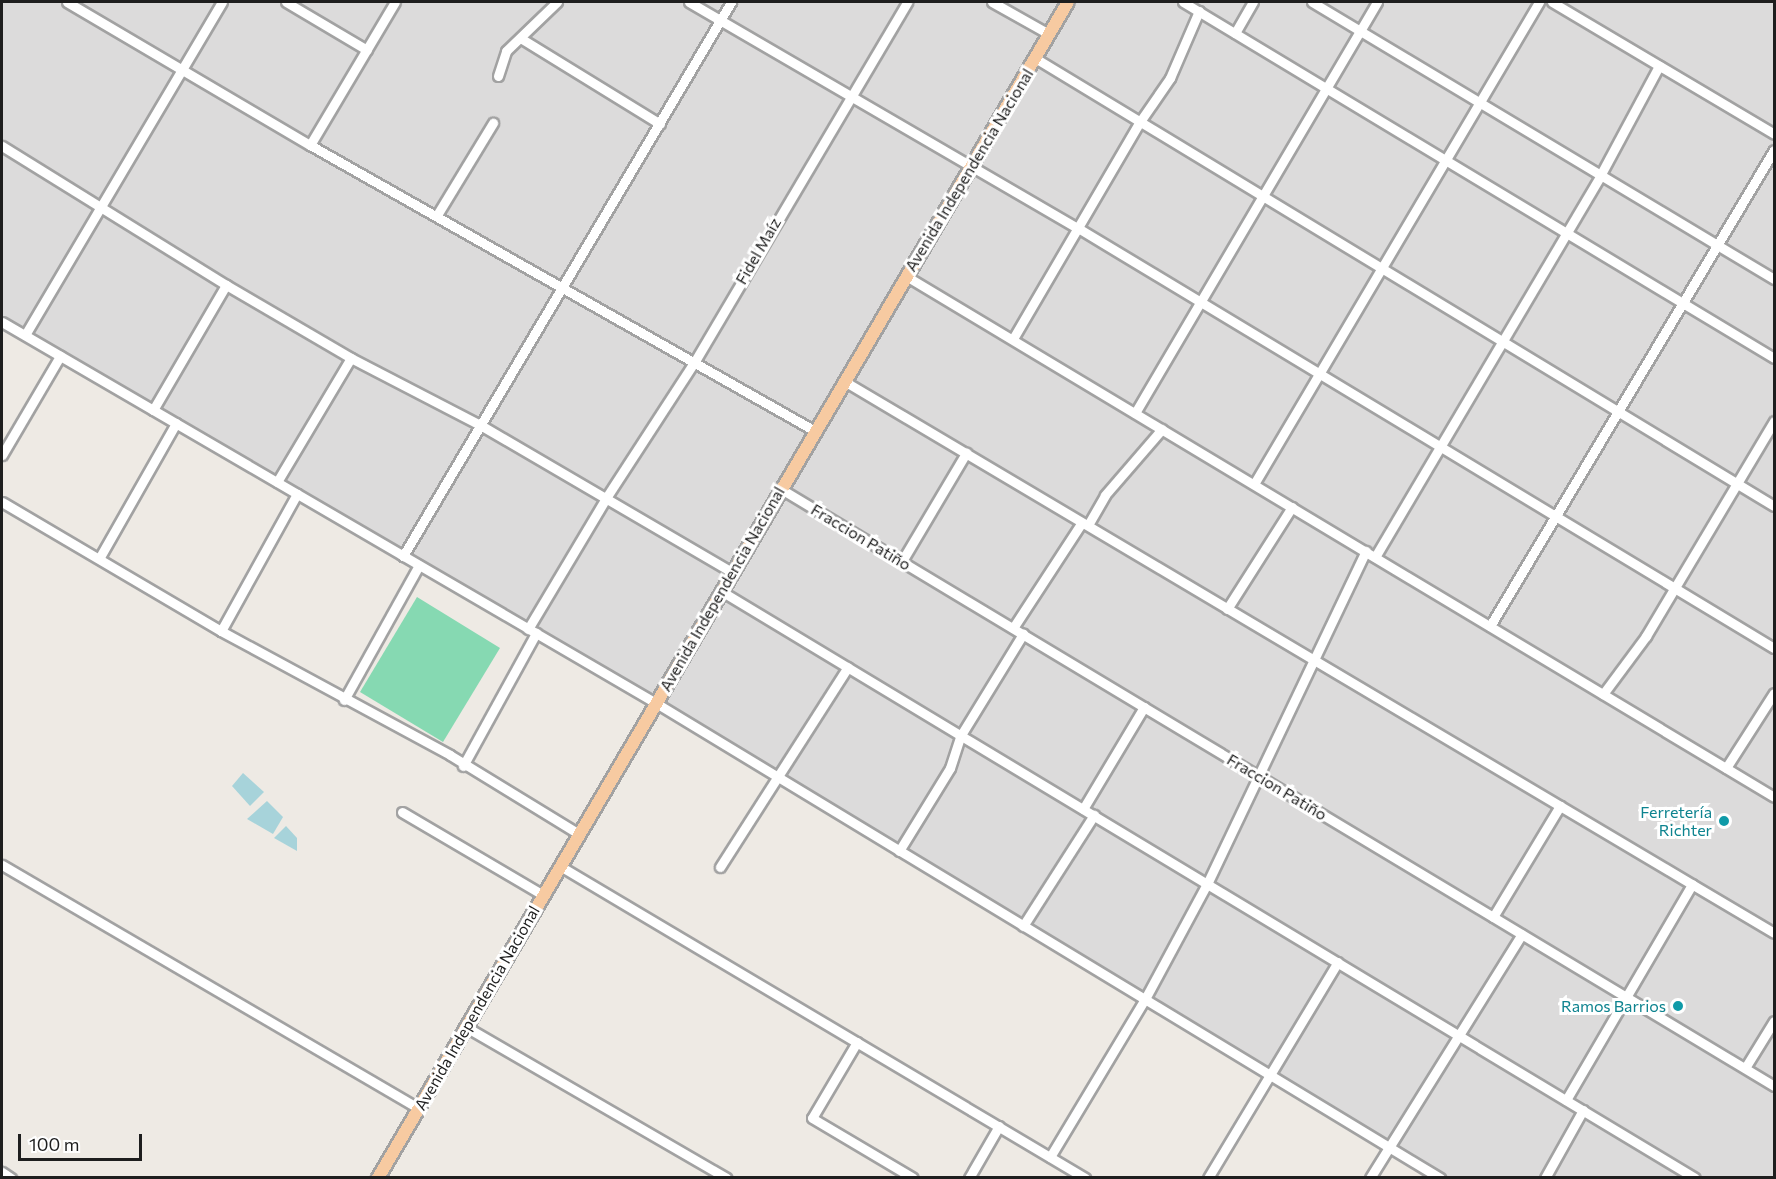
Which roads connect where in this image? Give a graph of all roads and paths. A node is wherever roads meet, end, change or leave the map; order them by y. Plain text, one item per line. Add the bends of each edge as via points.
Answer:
1 (68, 2) edge
2 (222, 2) edge
3 (286, 2) edge
4 (395, 2) edge
5 (557, 2) edge
6 (689, 2) edge
7 (731, 2) edge
8 (907, 2) edge
9 (992, 2) edge
10 (1068, 2) edge
11 (1183, 2) edge
12 (1253, 2) edge
13 (1312, 2) edge
14 (1377, 2) edge
15 (1539, 2) edge
16 (1551, 2) edge
17 (1199, 11) junction
18 (721, 19) junction
19 (1360, 31) junction
20 (1235, 33) junction
21 (1049, 34) junction
22 (522, 39) junction
23 (367, 50) junction
24 (1035, 58) junction
25 (1659, 66) junction
26 (181, 69) junction
27 (498, 76) dead end
28 (1327, 89) junction
29 (849, 95) junction
30 (1479, 104) junction
31 (493, 123) dead end
32 (1139, 123) junction
33 (660, 124) junction
34 (1774, 135) edge
35 (310, 145) junction
36 (2, 146) edge
37 (1774, 150) edge
38 (1443, 159) junction
39 (971, 166) junction
40 (1600, 176) junction
41 (1263, 198) junction
42 (101, 208) junction
43 (436, 215) junction
44 (1078, 228) junction
45 (1567, 233) junction
46 (1719, 246) junction
47 (1381, 267) junction
48 (906, 276) junction
49 (1774, 279) edge
50 (226, 285) junction
51 (565, 288) junction
52 (1684, 302) junction
53 (1200, 303) junction
54 (2, 322) edge
55 (25, 335) junction
56 (1014, 337) junction
57 (1504, 342) junction
58 (60, 356) junction
59 (351, 358) junction
60 (1774, 358) edge
61 (695, 361) junction
62 (1320, 375) junction
63 (844, 381) junction
64 (153, 410) junction
65 (1134, 412) junction
66 (1619, 412) junction
67 (1774, 421) edge
68 (176, 423) junction
69 (482, 426) junction
70 (1162, 429) junction
71 (815, 430) junction
72 (1441, 447) junction
73 (966, 453) junction
74 (2, 455) edge
75 (277, 482) junction
76 (1736, 483) junction
77 (1254, 484) junction
78 (781, 489) junction
79 (297, 494) junction
80 (606, 498) junction
81 (2, 502) edge
82 (1774, 506) edge
83 (1292, 507) junction
84 (1557, 517) junction
85 (1085, 524) junction
86 (1366, 551) junction
87 (403, 556) junction
88 (100, 557) junction
89 (1375, 557) junction
90 (902, 561) junction
91 (419, 565) junction
92 (732, 572) junction
93 (1673, 586) junction
94 (721, 591) junction
95 (1227, 609) junction
96 (1490, 626) junction
97 (1013, 628) junction
98 (221, 630) junction
99 (532, 631) junction
100 (1023, 634) junction
101 (1774, 648) edge
102 (1314, 661) junction
103 (848, 667) junction
104 (1774, 693) edge
105 (1602, 694) junction
106 (344, 700) junction
107 (656, 703) junction
108 (1144, 707) junction
109 (961, 735) junction
110 (464, 766) junction
111 (1726, 768) junction
112 (1257, 775) junction
113 (777, 777) junction
114 (1774, 797) edge
115 (1560, 806) junction
116 (1083, 809) junction
117 (402, 812) dead end
118 (1094, 815) junction
119 (579, 834) junction
120 (899, 851) junction
121 (2, 865) edge
122 (560, 866) junction
123 (720, 867) dead end
124 (1207, 884) junction
125 (1692, 884) junction
126 (543, 896) junction
127 (1493, 917) junction
128 (1023, 926) junction
129 (1774, 933) edge
130 (1522, 934) junction
131 (1338, 962) junction
132 (1626, 997) junction
133 (1145, 999) junction
134 (1774, 1021) edge
135 (466, 1027) junction
136 (1459, 1034) junction
137 (857, 1042) junction
138 (1745, 1068) junction
139 (1270, 1076) junction
140 (1774, 1086) edge
141 (1566, 1100) junction
142 (418, 1108) junction
143 (1583, 1110) junction
144 (999, 1126) junction
145 (1388, 1146) junction
146 (1050, 1156) junction
147 (2, 1172) edge
148 (11, 1178) edge
149 (378, 1178) edge
150 (726, 1178) edge
151 (913, 1178) edge
152 (969, 1178) edge
153 (1085, 1178) edge
154 (1208, 1178) edge
155 (1370, 1178) edge
156 (1440, 1178) edge
157 (1545, 1178) edge
158 (1695, 1178) edge

1 - 26 street
2 - 26 street
3 - 23 street
4 - 23 street
5 - 22 street
6 - 18 street
7 - 18 street
8 - 29 street, Fidel Maíz
9 - 21 street
10 - 21 main road, Avenida Independencia Nacional
11 - 17 street
12 - 20 street
13 - 19 street
14 - 19 street
15 - 30 street
16 - 25 street
17 - 20 street
17 - 32 street via 1170,78
18 - 29 street
18 - 33 street
19 - 28 street
19 - 30 street
20 - 28 street
21 - 24 main road, Avenida Independencia Nacional
22 - 27 street via 502,56
22 - 33 street
23 - 35 street
24 - 32 street
24 - 39 main road, Avenida Independencia Nacional
25 - 34 street
25 - 40 street
26 - 35 street
26 - 42 street
28 - 38 street
28 - 41 street
29 - 39 street
29 - 61 street, Fidel Maíz
30 - 38 street
30 - 40 street
31 - 43 street
32 - 41 street
32 - 44 street
33 - 51 street
35 - 43 street
36 - 42 street
37 - 46 street
38 - 45 street
38 - 47 street
39 - 44 street
39 - 48 main road, Avenida Independencia Nacional
40 - 45 street
40 - 46 street
41 - 47 street
41 - 53 street
42 - 50 street
42 - 55 street
43 - 51 street
44 - 53 street
44 - 56 street
45 - 52 street
45 - 57 street
46 - 49 street
46 - 52 street
47 - 57 street
47 - 62 street
48 - 56 street
48 - 63 main road, Avenida Independencia Nacional
50 - 59 street
50 - 64 street
51 - 61 street
51 - 69 street
52 - 60 street
52 - 66 street
53 - 62 street
53 - 65 street
54 - 55 street
55 - 58 street
56 - 65 street
57 - 66 street
57 - 72 street
58 - 64 street
58 - 74 street
59 - 69 street
59 - 75 street
61 - 71 street
61 - 80 street, Fidel Maíz
62 - 72 street
62 - 77 street
63 - 71 main road, Avenida Independencia Nacional
63 - 73 street
64 - 68 street
65 - 70 street
66 - 76 street
66 - 84 street
67 - 76 street
68 - 75 street
68 - 88 street
69 - 80 street
69 - 87 street
70 - 77 street
70 - 85 street
71 - 78 main road, Avenida Independencia Nacional
72 - 84 street
72 - 89 street
73 - 85 street
73 - 90 street
75 - 79 street
76 - 82 street
76 - 93 street
77 - 83 street
78 - 90 street, Fraccion Patiño
78 - 92 main road, Avenida Independencia Nacional
79 - 87 street
79 - 98 street
80 - 92 street
80 - 99 street, Fidel Maíz
81 - 88 street
83 - 86 street
83 - 95 street
84 - 93 street
84 - 96 street
85 - 95 street
85 - 97 street
86 - 89 street
86 - 102 street
87 - 91 street
88 - 98 street
89 - 96 street
90 - 97 street, Fraccion Patiño
91 - 99 street
91 - 106 street
92 - 94 main road, Avenida Independencia Nacional
93 - 101 street
93 - 105 street via 1628,664
94 - 103 street
94 - 107 main road, Avenida Independencia Nacional
95 - 102 street
96 - 105 street
97 - 100 street, Fraccion Patiño
98 - 106 street
99 - 107 street
99 - 110 street, Fidel Maíz
100 - 108 street, Fraccion Patiño
100 - 109 street
102 - 112 street
102 - 115 street
103 - 109 street
103 - 113 street
104 - 111 street
105 - 111 street
106 - 110 street
107 - 113 street
107 - 119 main road, Avenida Independencia Nacional
108 - 112 street, Fraccion Patiño
108 - 116 street
109 - 116 street
109 - 120 street via 950,768
110 - 119 street
111 - 114 street
112 - 124 street
112 - 127 street, Fraccion Patiño
113 - 120 street
113 - 123 street
115 - 125 street
115 - 127 street
116 - 118 street
117 - 126 street
118 - 124 street
118 - 128 street
119 - 122 main road, Avenida Independencia Nacional
120 - 128 street
121 - 142 street
122 - 126 main road, Avenida Independencia Nacional
122 - 137 street
124 - 131 street
124 - 133 street
125 - 129 street
125 - 132 street
126 - 135 main road, Avenida Independencia Nacional
127 - 130 street, Fraccion Patiño
128 - 133 street
130 - 132 street, Fraccion Patiño
130 - 136 street
131 - 136 street
131 - 139 street
132 - 138 street, Fraccion Patiño
132 - 141 street
133 - 139 street
133 - 146 street
134 - 138 street
135 - 142 main road, Avenida Independencia Nacional
135 - 150 street
136 - 141 street
136 - 145 street
137 - 144 street
137 - 151 street via 812,1118
138 - 140 street, Fraccion Patiño
139 - 145 street
139 - 154 street
141 - 143 street
142 - 149 main road, Avenida Independencia Nacional
143 - 157 street
143 - 158 street
144 - 146 street
144 - 152 street
145 - 155 street
145 - 156 street
146 - 153 street
147 - 148 street

